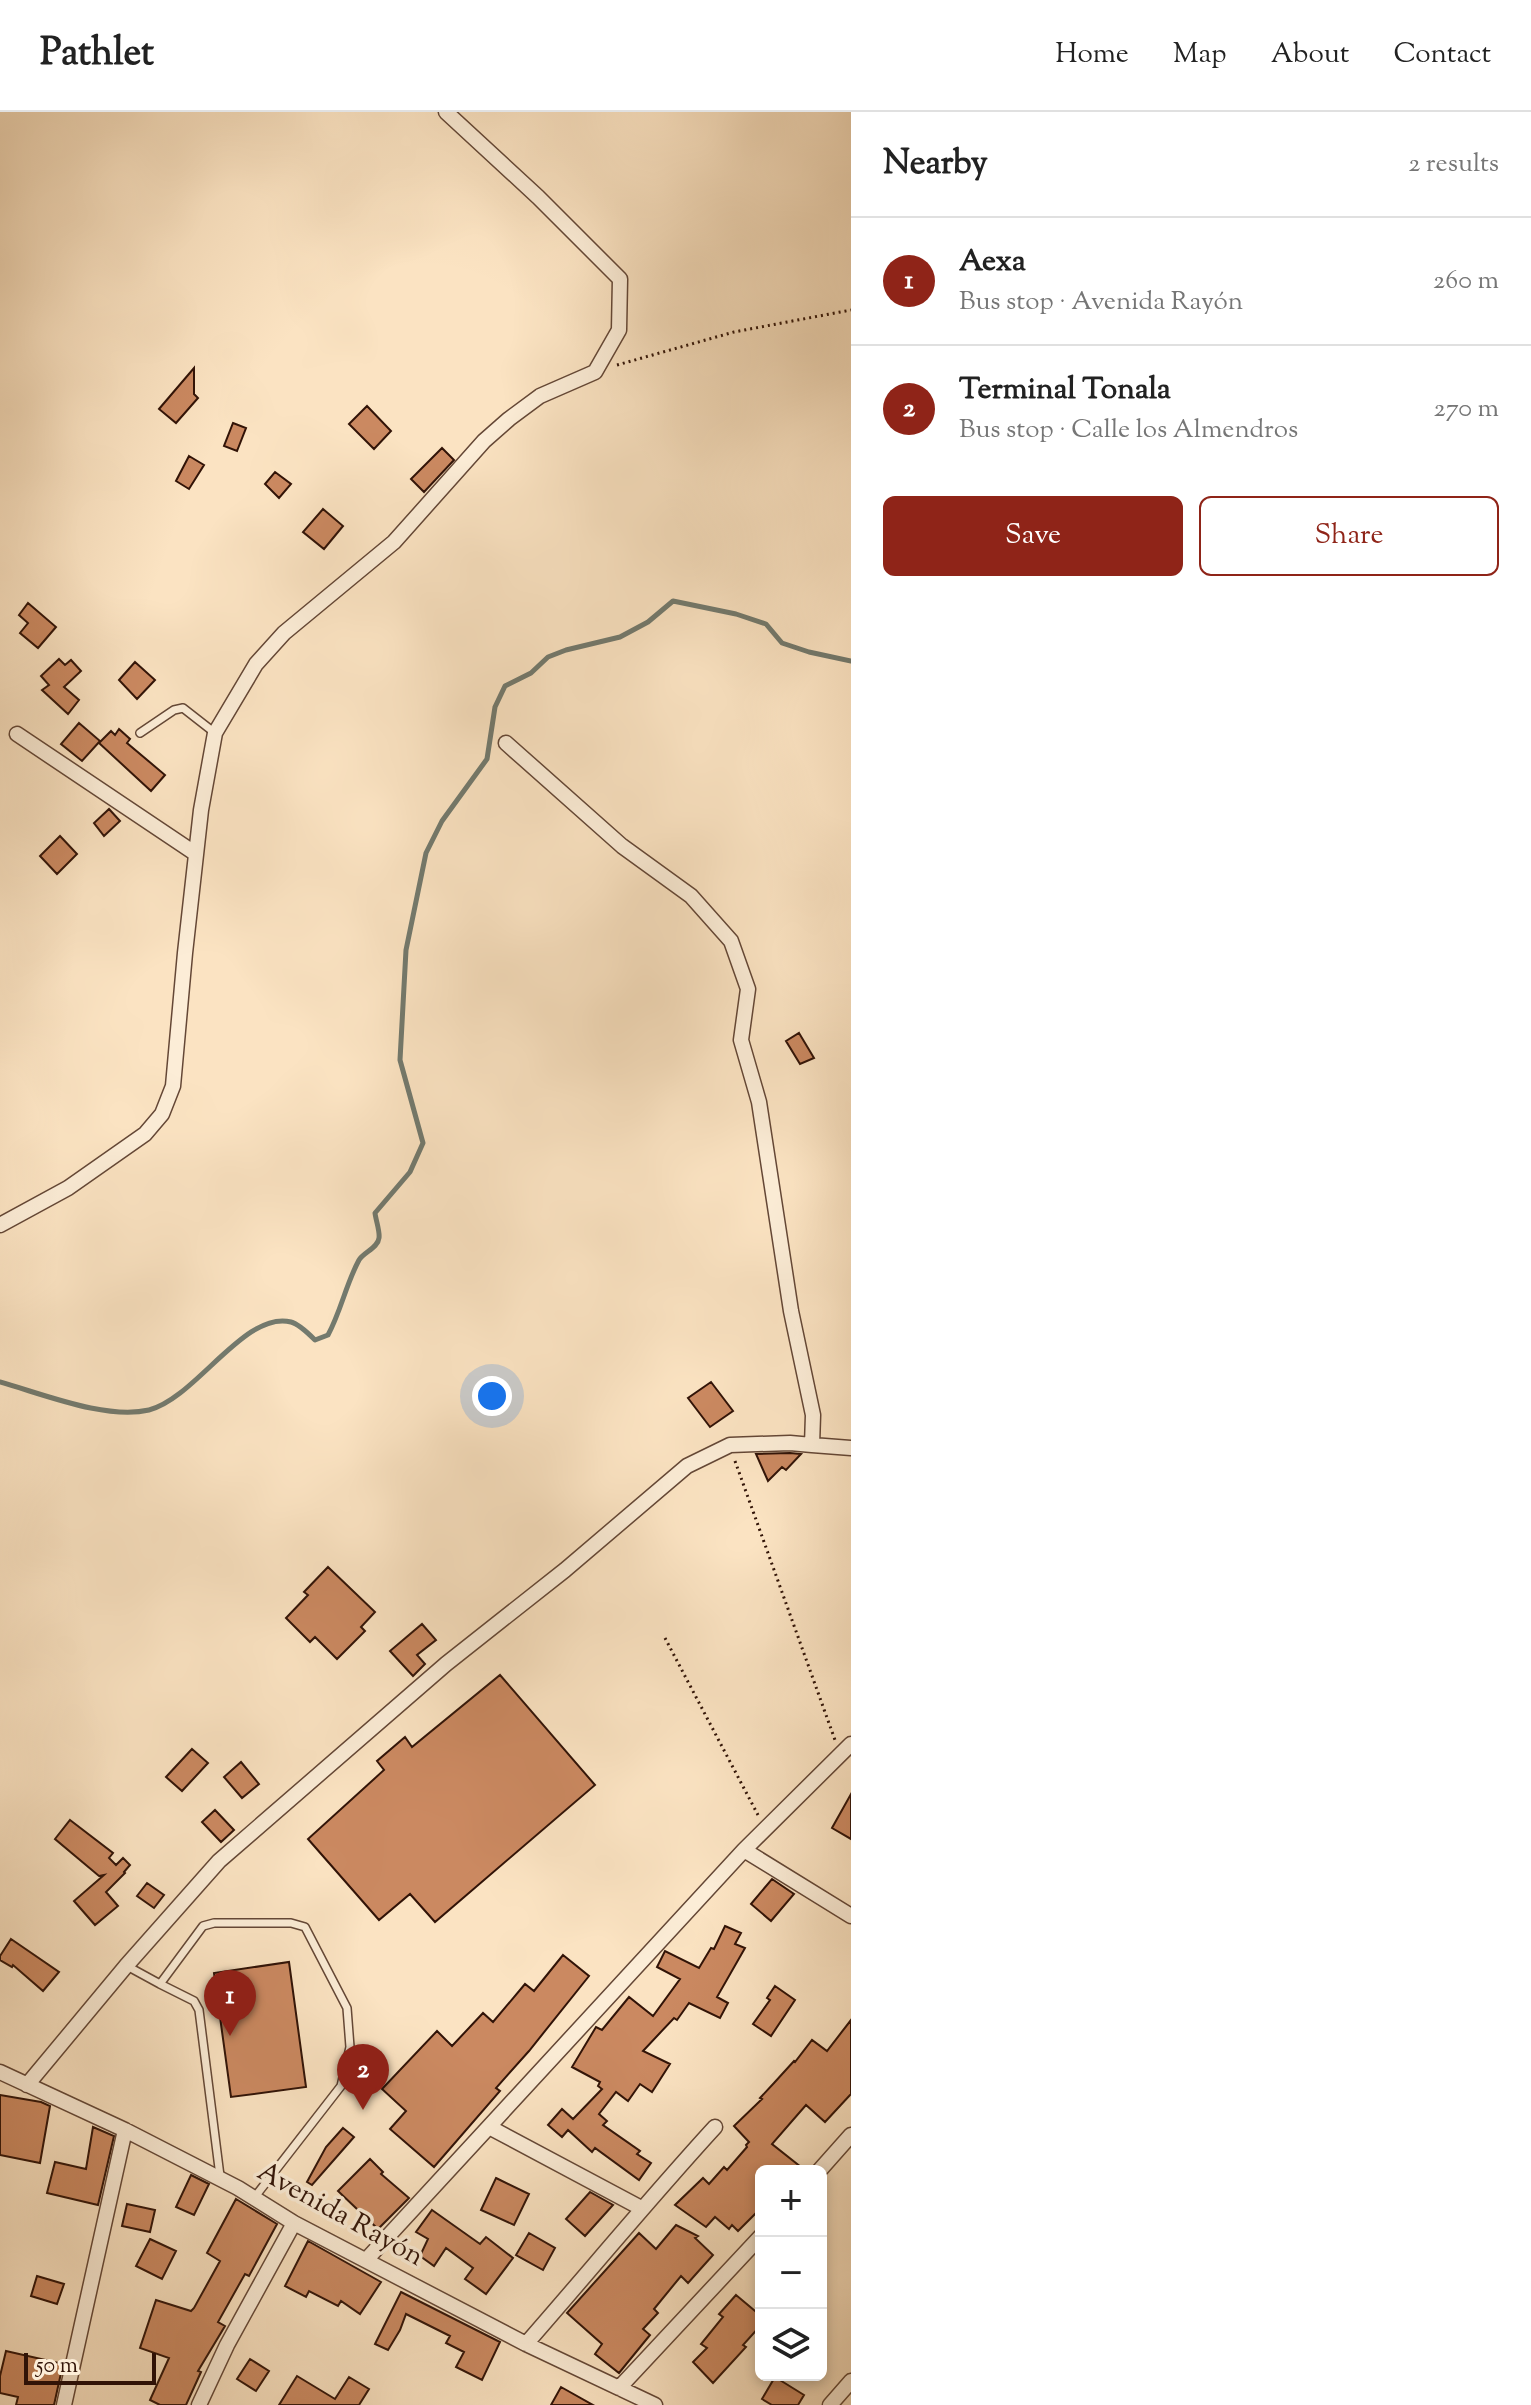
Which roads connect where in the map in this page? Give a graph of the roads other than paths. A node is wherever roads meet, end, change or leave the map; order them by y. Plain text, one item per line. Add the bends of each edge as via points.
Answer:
1 (446, 112) edge
2 (140, 733) dead end
3 (215, 733) junction
4 (17, 734) dead end
5 (506, 743) dead end
6 (196, 854) junction
7 (0, 1225) edge
8 (812, 1445) junction
9 (851, 1448) edge
10 (846, 1750) edge
11 (744, 1850) junction
12 (851, 1916) edge
13 (126, 1966) junction
14 (160, 1984) junction
15 (0, 2072) edge
16 (27, 2085) junction
17 (489, 2127) junction
18 (715, 2127) dead end
19 (125, 2130) junction
20 (851, 2135) edge
21 (824, 2165) edge
22 (220, 2179) junction
23 (254, 2198) junction
24 (641, 2208) junction
25 (294, 2223) junction
26 (760, 2237) edge
27 (367, 2259) junction
28 (526, 2344) junction
29 (851, 2381) edge
30 (619, 2388) junction
31 (206, 2403) edge
32 (64, 2405) edge
33 (655, 2405) edge
34 (830, 2405) edge

1 - 3 street via 620,279 619,330 595,372 540,396 484,441 394,542 284,633 256,664
2 - 3 lane via 183,708
3 - 6 street
4 - 6 street
5 - 8 street via 622,846 691,896 731,941 748,989 741,1040 759,1102 813,1415
6 - 7 street via 173,1086 162,1114 145,1134 68,1188
8 - 9 street
8 - 13 street via 730,1445 687,1466 446,1664 219,1861
10 - 11 street
11 - 12 street
11 - 17 street
13 - 14 lane
13 - 16 street
14 - 22 lane via 194,2001 199,2010
14 - 23 lane via 203,1926 291,1923 305,1927 347,2008 350,2047 341,2086
15 - 16 street, Avenida Rayón
16 - 19 street, Avenida Rayón
17 - 24 street
17 - 27 street
18 - 24 street
19 - 22 street, Avenida Rayón
19 - 32 street
20 - 21 street
22 - 23 street, Avenida Rayón
23 - 25 street, Avenida Rayón
24 - 28 street
25 - 27 street, Avenida Rayón
25 - 31 street via 227,2345
26 - 30 street
27 - 28 street, Avenida Rayón
28 - 30 street, Avenida Rayón
29 - 34 street
30 - 33 street, Avenida Rayón

